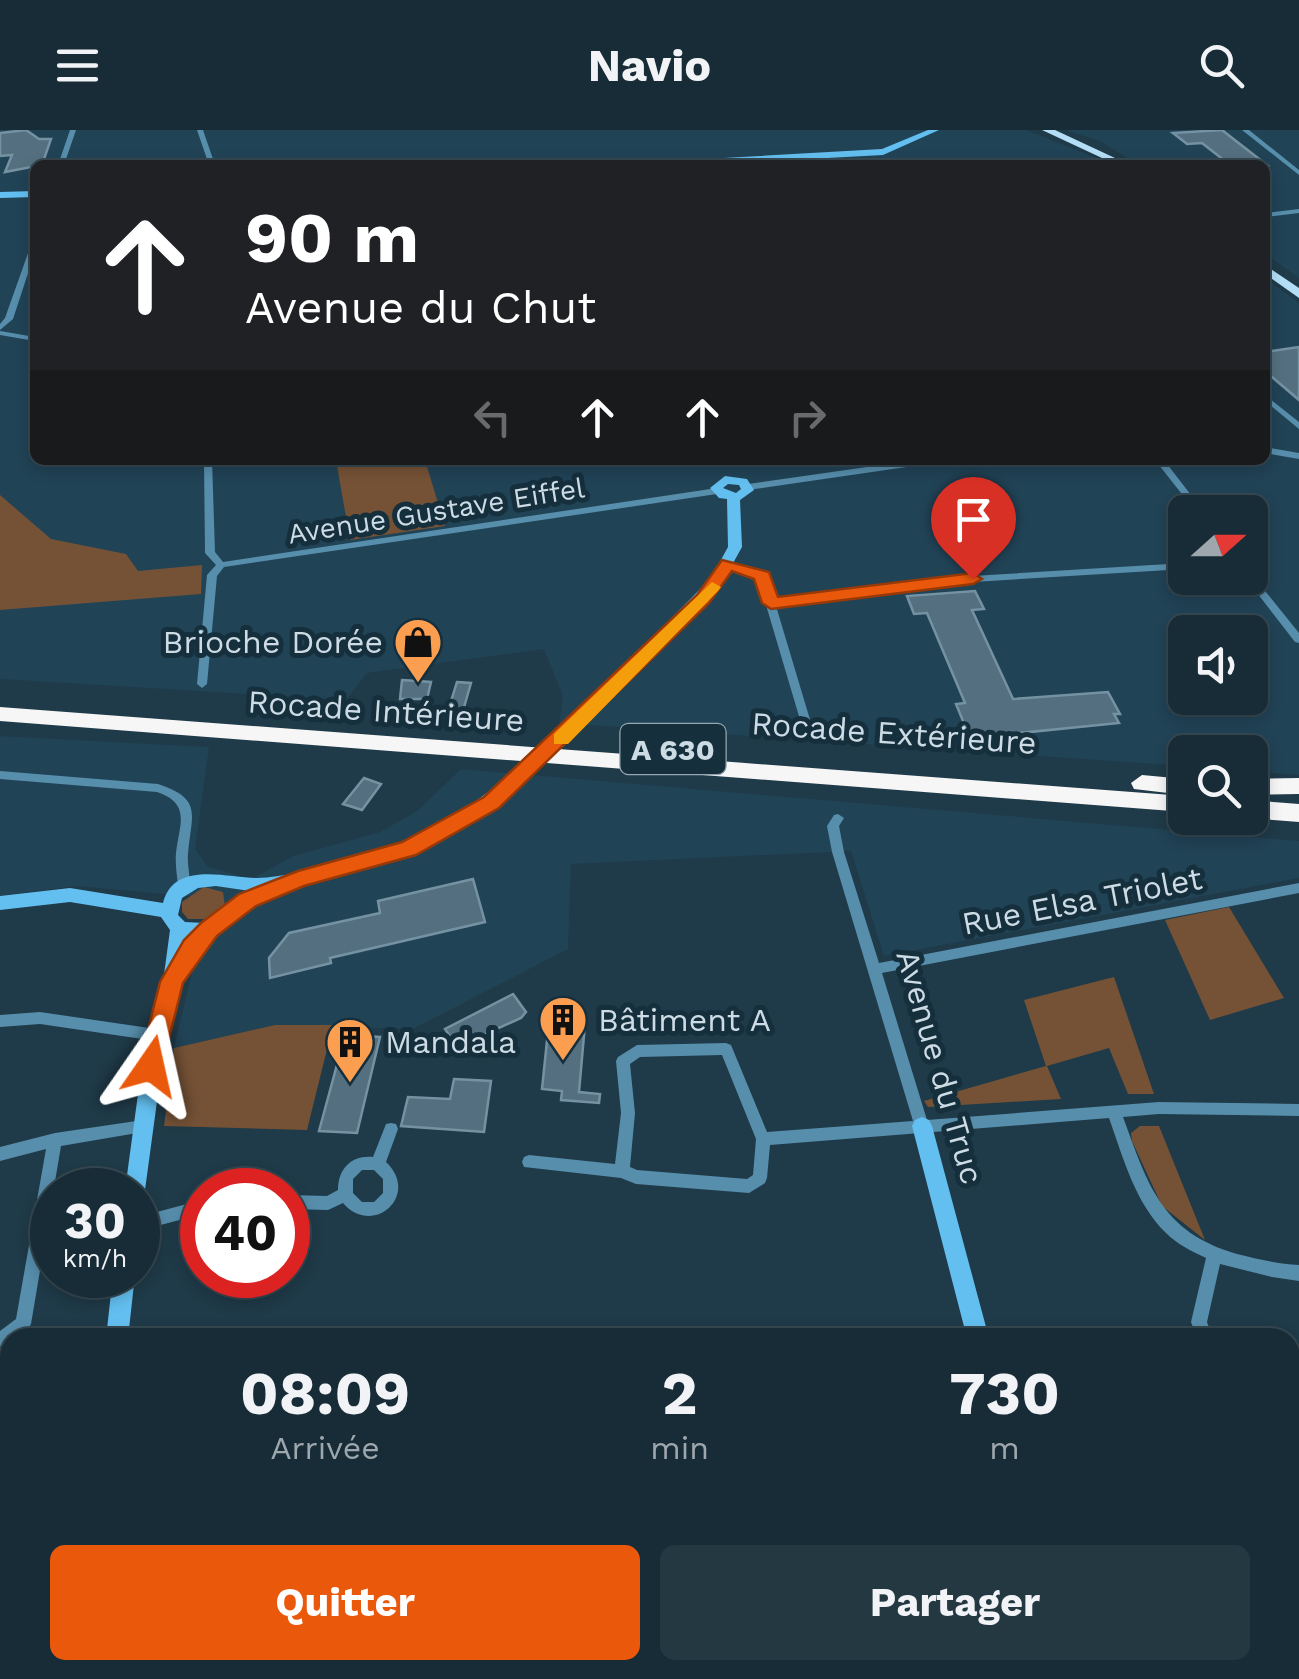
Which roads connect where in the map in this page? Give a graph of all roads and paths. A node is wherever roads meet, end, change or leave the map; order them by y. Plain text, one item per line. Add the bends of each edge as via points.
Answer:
1 (72, 130) edge
2 (200, 130) edge
3 (935, 130) edge
4 (1047, 130) edge
5 (1245, 130) edge
6 (63, 160) edge
7 (210, 160) edge
8 (760, 160) edge
9 (1114, 160) edge
10 (1299, 173) edge
11 (30, 194) edge
12 (0, 196) edge
13 (1299, 211) edge
14 (1270, 214) edge
15 (30, 257) edge
16 (1270, 272) edge
17 (1299, 294) edge
18 (0, 331) edge
19 (30, 337) edge
20 (1270, 401) edge
21 (1299, 426) edge
22 (1270, 451) edge
23 (1299, 456) edge
24 (208, 465) edge
25 (723, 465) edge
26 (898, 465) edge
27 (1163, 465) edge
28 (730, 479) junction
29 (748, 486) junction
30 (717, 491) junction
31 (1187, 495) edge
32 (733, 497) junction
33 (728, 564) junction
34 (220, 565) junction
35 (1168, 567) edge
36 (1263, 595) edge
37 (771, 603) junction
38 (1299, 640) edge
39 (202, 684) dead end
40 (0, 698) edge
41 (0, 714) edge
42 (806, 723) dead end
43 (0, 775) edge
44 (1168, 785) edge
45 (1299, 786) edge
46 (1268, 788) edge
47 (1268, 792) edge
48 (1299, 796) edge
49 (1168, 803) edge
50 (1268, 810) edge
51 (1299, 813) edge
52 (838, 818) dead end
53 (298, 880) junction
54 (183, 881) junction
55 (231, 882) junction
56 (1299, 888) edge
57 (103, 897) junction
58 (0, 903) edge
59 (236, 911) junction
60 (174, 919) junction
61 (209, 930) junction
62 (876, 968) junction
63 (172, 982) junction
64 (0, 1022) edge
65 (156, 1035) junction
66 (1299, 1110) edge
67 (1114, 1113) junction
68 (143, 1126) junction
69 (922, 1126) junction
70 (392, 1129) dead end
71 (763, 1139) junction
72 (56, 1140) junction
73 (0, 1154) edge
74 (529, 1162) dead end
75 (378, 1164) junction
76 (137, 1168) edge
77 (622, 1170) junction
78 (345, 1194) junction
79 (310, 1203) edge
80 (1214, 1257) junction
81 (1299, 1273) edge
82 (121, 1298) edge
83 (18, 1328) edge
84 (117, 1328) edge
85 (975, 1328) edge
86 (1201, 1328) edge

1 - 6 street
2 - 7 street
3 - 8 street via 884,152
4 - 9 main road
5 - 10 street
11 - 12 street
13 - 14 street
15 - 18 street
16 - 17 main road
18 - 19 street
20 - 21 street
22 - 23 street
24 - 34 street via 210,552
25 - 28 street
26 - 29 street
27 - 31 street
28 - 29 street
28 - 30 street via 718,483
29 - 32 street
30 - 32 street
30 - 34 street, Avenue Gustave Eiffel
32 - 33 street via 737,532
33 - 37 street via 762,576
33 - 53 street, bridge via 703,599 580,722 475,814 409,849
34 - 39 street via 212,575
35 - 37 street via 973,579
36 - 38 street
37 - 42 street
40 - 44 highway, Rocade Extérieure / A 630
41 - 49 highway, Rocade Intérieure / A 630
43 - 54 street via 177,794 189,818
45 - 46 highway
47 - 48 highway
50 - 51 highway
52 - 62 street, Avenue du Truc via 838,852
53 - 55 street
53 - 59 street
54 - 55 street
54 - 57 street
54 - 60 street
55 - 59 street via 240,895
56 - 62 street, Rue Elsa Triolet
57 - 58 street
57 - 60 street
59 - 61 street
60 - 61 street
60 - 63 street
61 - 63 street
62 - 69 street, Avenue du Truc
63 - 65 street
64 - 65 street via 40,1018
65 - 68 street
66 - 67 street
67 - 69 street
67 - 80 street via 1148,1203 1169,1229
68 - 72 street
68 - 76 street
69 - 71 street
69 - 85 street, Avenue du Truc
70 - 75 street
71 - 77 street via 756,1184 636,1177
71 - 77 street via 726,1049 638,1052 623,1061 628,1114
72 - 73 street
72 - 83 street
74 - 77 street
75 - 78 street via 362,1164 349,1174
75 - 78 street via 392,1179 384,1201 360,1208
78 - 79 street via 328,1204
80 - 81 street
80 - 86 street
82 - 84 street

